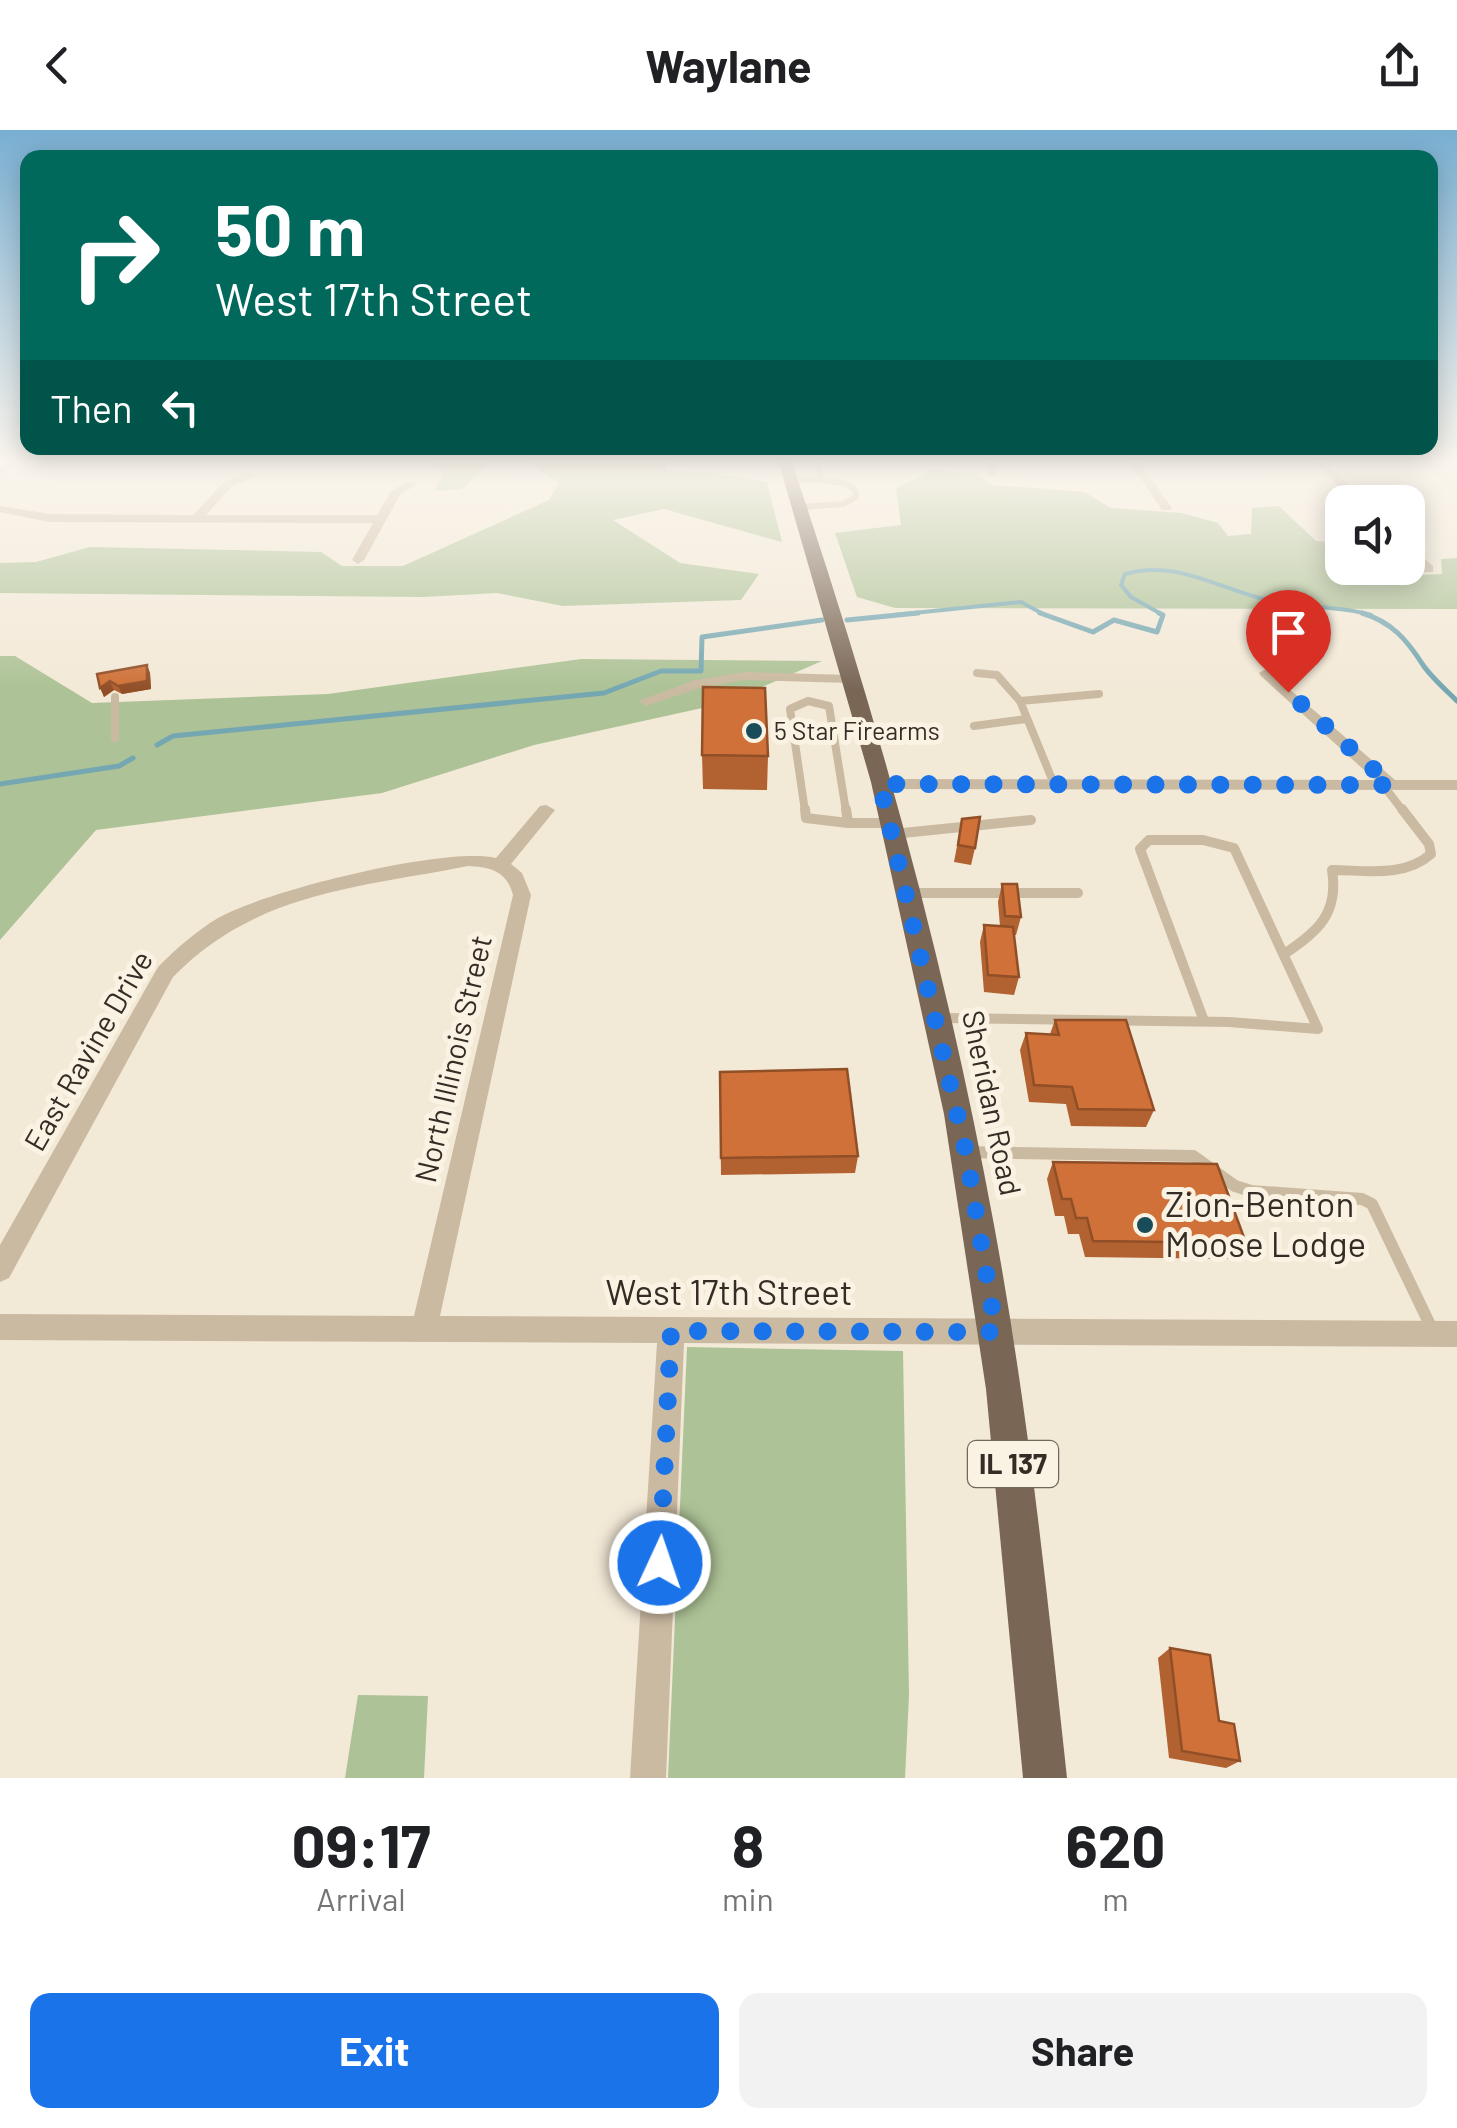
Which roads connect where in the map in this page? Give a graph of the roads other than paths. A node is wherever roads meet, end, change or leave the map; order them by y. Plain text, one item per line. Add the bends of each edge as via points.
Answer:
1 (370, 537) edge
2 (809, 537) edge
3 (358, 560) dead end
4 (1425, 565) edge
5 (1428, 568) dead end
6 (976, 673) dead end
7 (1266, 674) dead end
8 (851, 679) junction
9 (1098, 694) dead end
10 (116, 698) dead end
11 (646, 701) dead end
12 (1020, 701) junction
13 (1026, 719) junction
14 (974, 726) dead end
15 (116, 738) dead end
16 (880, 784) junction
17 (1054, 784) junction
18 (1387, 785) junction
19 (1457, 785) edge
20 (546, 810) dead end
21 (1031, 820) dead end
22 (848, 823) junction
23 (891, 828) junction
24 (500, 865) junction
25 (1078, 892) dead end
26 (907, 894) junction
27 (1284, 954) junction
28 (936, 1018) junction
29 (1204, 1022) junction
30 (966, 1152) junction
31 (0, 1270) edge
32 (0, 1327) edge
33 (424, 1329) junction
34 (671, 1331) junction
35 (996, 1332) junction
36 (1446, 1334) edge
37 (648, 1778) edge
38 (1045, 1778) edge

1 - 3 street
2 - 8 main road, Sheridan Road / IL 137
4 - 5 street
6 - 12 lane via 997,675
7 - 18 street
8 - 11 street via 745,676
8 - 16 main road, Sheridan Road / IL 137
9 - 12 lane
10 - 15 lane
12 - 13 lane
13 - 14 lane
13 - 17 lane
16 - 17 street
16 - 23 main road, Sheridan Road / IL 137
17 - 18 street
18 - 19 street
18 - 27 lane via 1431,854 1423,864 1403,868 1332,870 1333,906 1326,923
20 - 24 street
21 - 23 lane
22 - 22 lane via 806,818 790,709 795,704 828,706
22 - 23 lane
23 - 26 main road, Sheridan Road / IL 137
24 - 31 street, East Ravine Drive via 468,860 272,901 224,920 181,952
24 - 33 street, North Illinois Street via 520,880 522,894
25 - 26 lane
26 - 28 main road, Sheridan Road / IL 137
27 - 29 lane via 1318,1029
27 - 29 lane via 1234,848 1149,840 1140,849
28 - 29 lane
28 - 30 main road, Sheridan Road / IL 137
30 - 35 main road, Sheridan Road / IL 137
30 - 36 lane via 1193,1156 1251,1191 1362,1199 1372,1204
32 - 33 street, West 17th Street
33 - 34 street, West 17th Street
34 - 35 street, West 17th Street
34 - 37 street
35 - 36 street, West 17th Street
35 - 38 main road, Sheridan Road / IL 137

